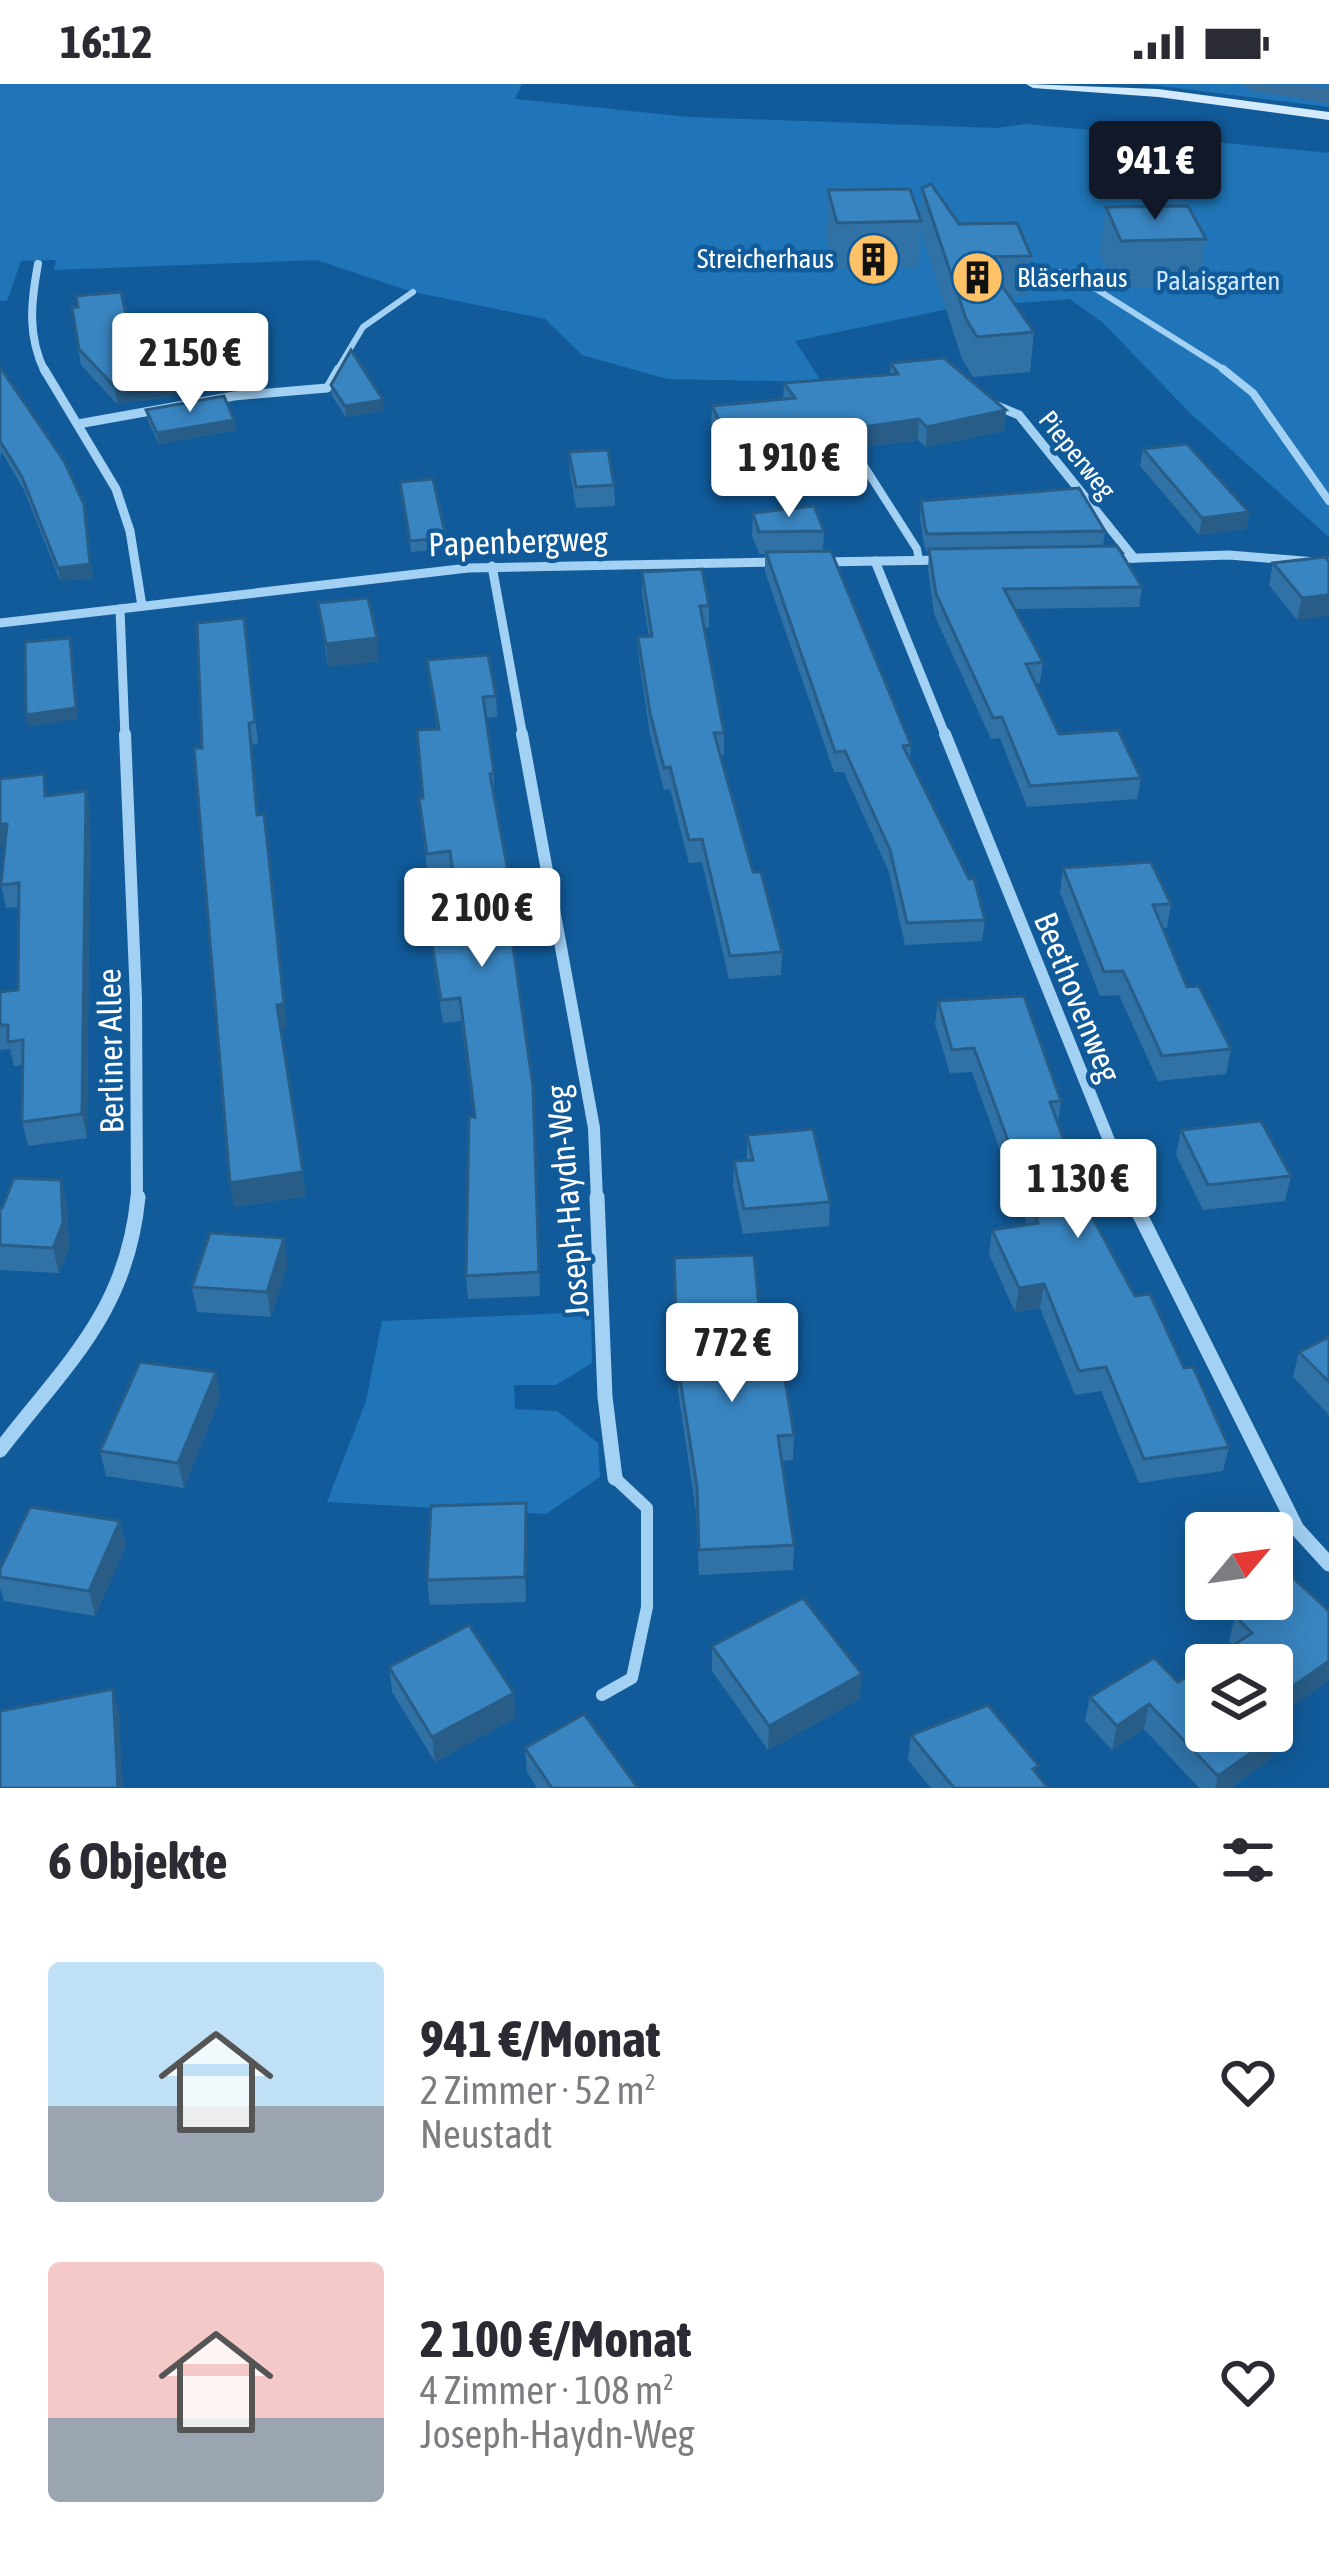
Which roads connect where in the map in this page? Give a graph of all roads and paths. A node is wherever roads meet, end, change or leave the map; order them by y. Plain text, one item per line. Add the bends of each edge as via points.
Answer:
1 (1033, 84) edge
2 (1329, 116) edge
3 (38, 264) dead end
4 (1040, 272) dead end
5 (413, 292) dead end
6 (327, 388) joint
7 (974, 396) edge
8 (78, 424) junction
9 (855, 452) dead end
10 (1329, 501) edge
11 (1134, 558) junction
12 (1086, 559) edge
13 (967, 560) edge
14 (875, 561) junction
15 (919, 561) junction
16 (784, 562) edge
17 (807, 562) edge
18 (1329, 562) edge
19 (492, 566) junction
20 (142, 606) junction
21 (120, 609) junction
22 (0, 623) edge
23 (0, 1450) edge
24 (615, 1478) joint
25 (1329, 1564) edge
26 (602, 1695) dead end

1 - 2 main road
3 - 8 street via 27,302 34,351
4 - 10 lane via 1069,272 1226,371 1252,393
5 - 6 lane via 363,326
6 - 8 street
7 - 11 street, Pieperweg via 1019,415
8 - 20 street via 116,488
9 - 15 lane
11 - 12 street
11 - 18 street
13 - 15 street
14 - 15 street
14 - 17 street
14 - 25 street, Beethovenweg via 1139,1216 1297,1529
16 - 19 street, Papenbergweg
19 - 20 street, Papenbergweg
19 - 24 street, Joseph-Haydn-Weg via 594,1128
20 - 21 street, Papenbergweg
21 - 22 street, Papenbergweg
21 - 23 street, Berliner Allee via 137,1042 139,1184 131,1249 93,1335
24 - 26 lane via 647,1508 647,1607 632,1678

